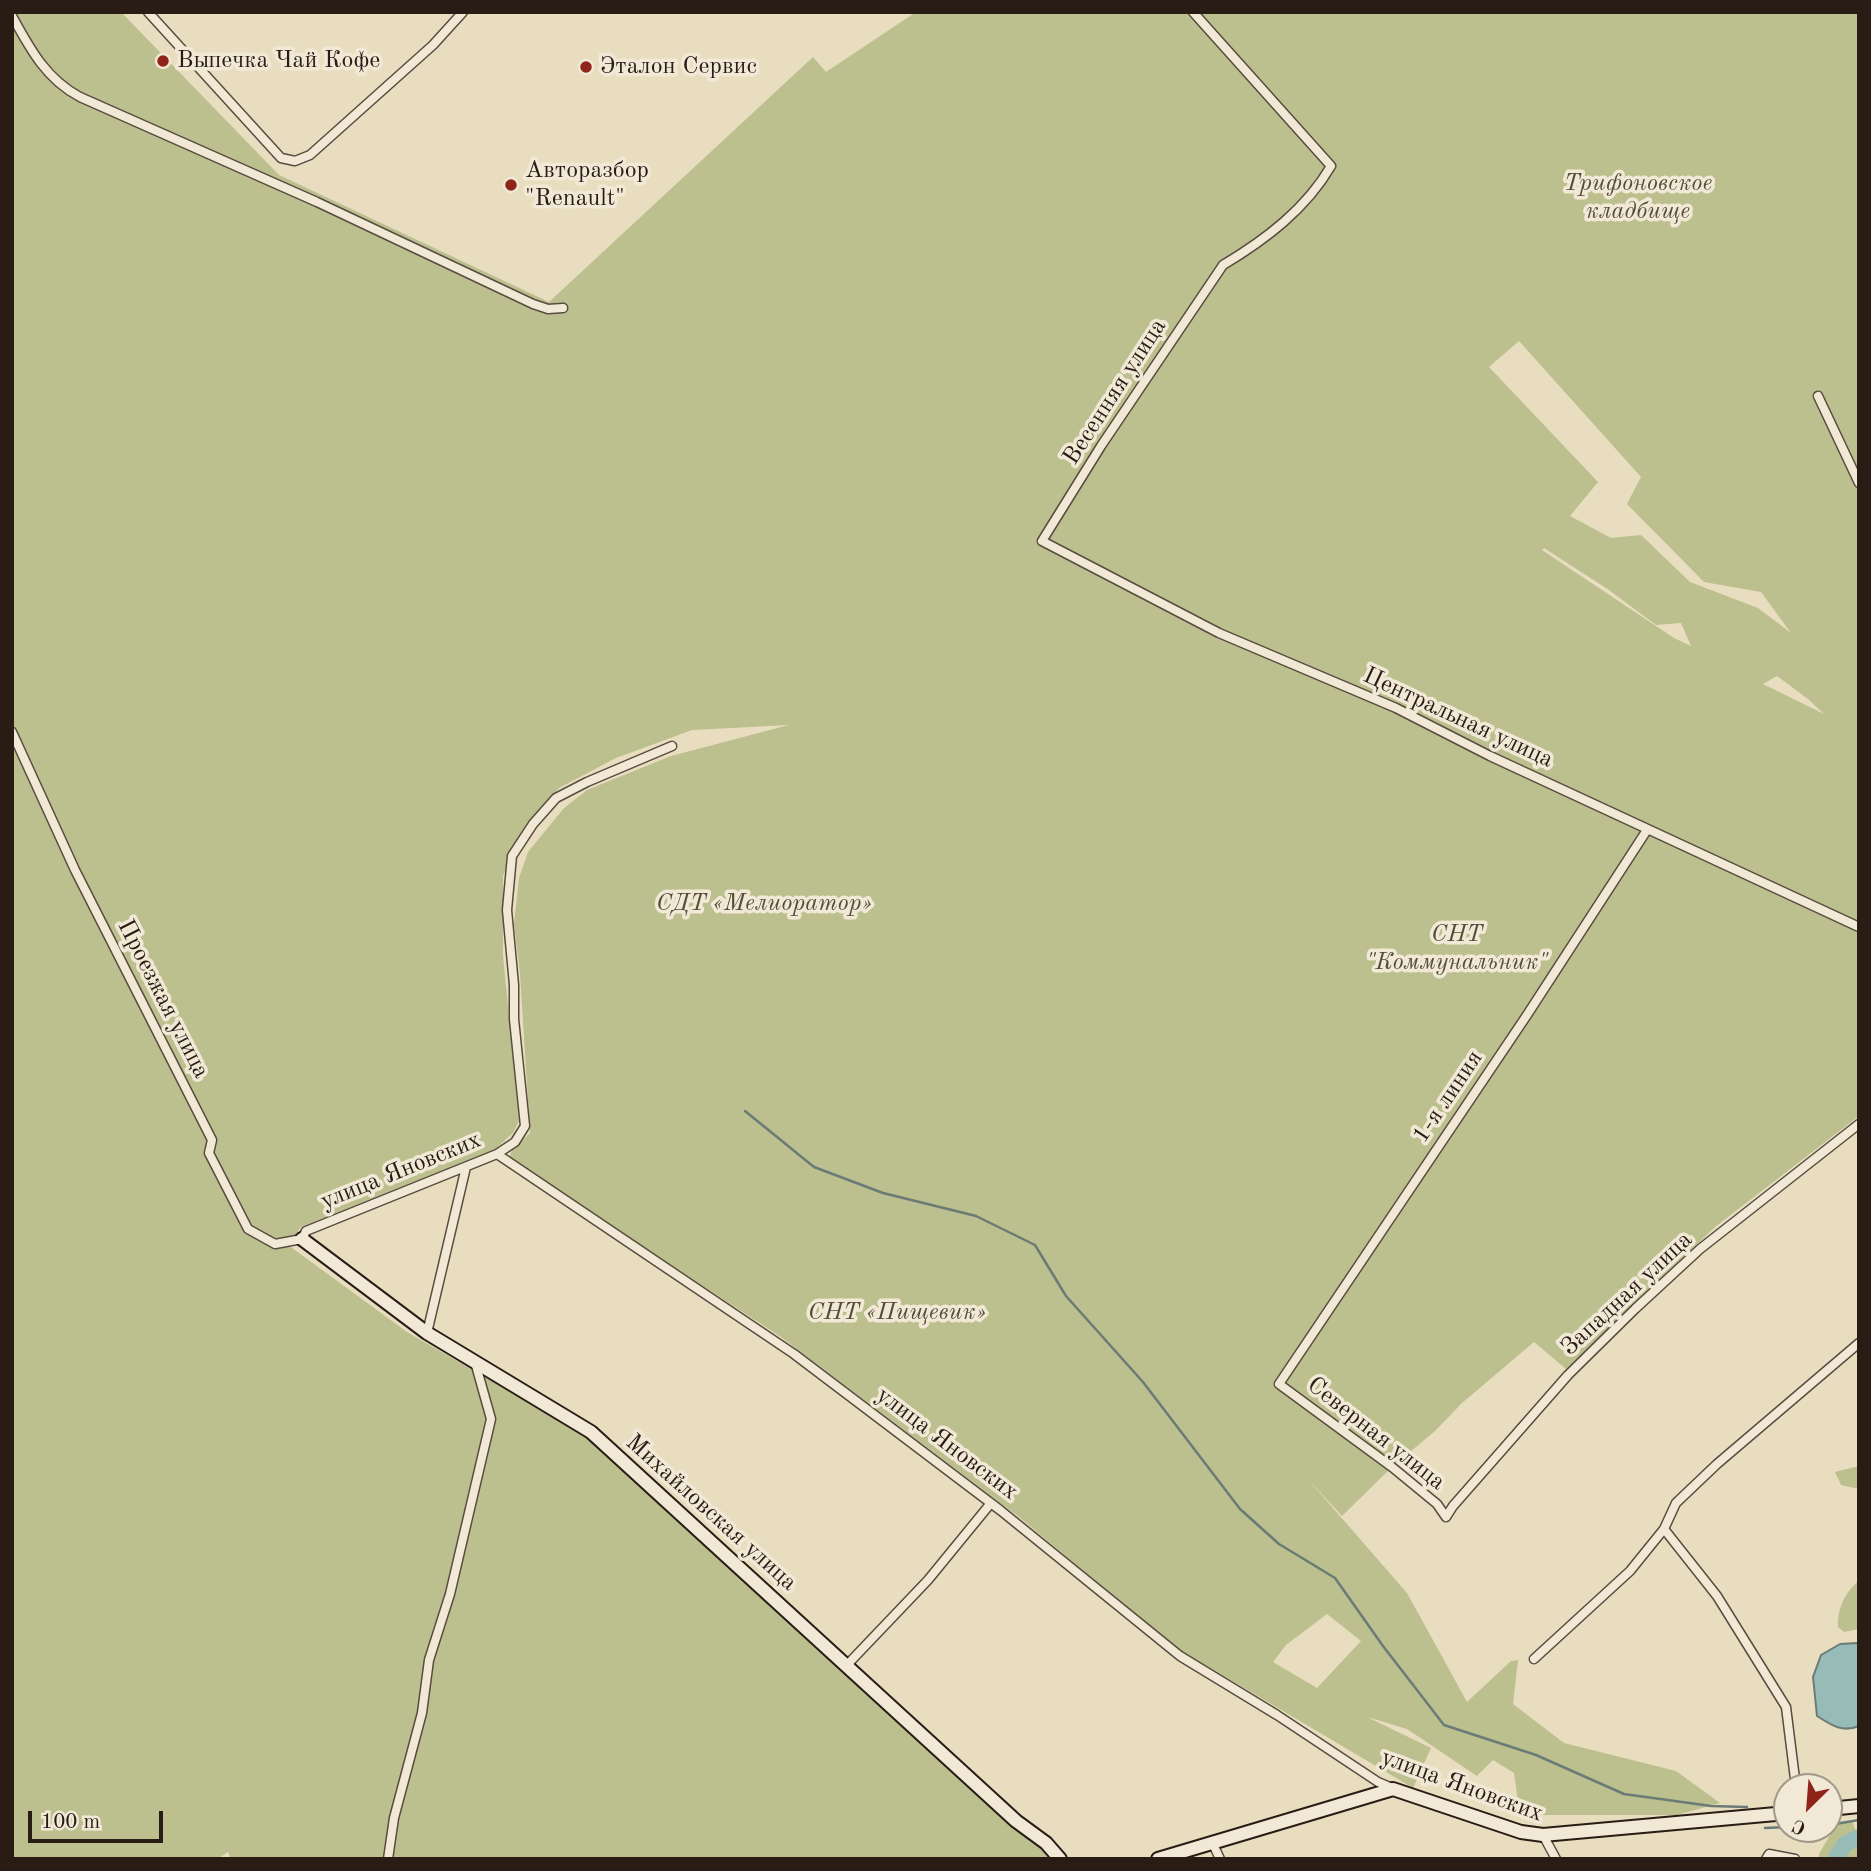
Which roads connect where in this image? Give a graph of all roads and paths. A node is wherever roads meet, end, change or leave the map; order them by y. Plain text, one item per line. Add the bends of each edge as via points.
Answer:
1 (148, 12) edge
2 (1193, 12) edge
3 (463, 14) edge
4 (12, 16) edge
5 (563, 308) dead end
6 (1818, 396) dead end
7 (1859, 483) edge
8 (1042, 541) joint
9 (12, 732) edge
10 (672, 746) dead end
11 (1647, 830) junction
12 (1859, 927) edge
13 (1859, 1124) edge
14 (497, 1154) junction
15 (466, 1167) junction
16 (302, 1239) junction
17 (427, 1333) junction
18 (1859, 1343) edge
19 (475, 1362) junction
20 (1279, 1384) joint
21 (991, 1503) junction
22 (1446, 1517) joint
23 (1664, 1529) junction
24 (1534, 1659) dead end
25 (846, 1666) junction
26 (1794, 1773) edge
27 (1394, 1789) junction
28 (1773, 1814) edge
29 (1543, 1835) junction
30 (1212, 1842) junction
31 (388, 1859) edge
32 (1060, 1859) edge
33 (1158, 1859) edge
34 (1220, 1859) edge
35 (1556, 1859) edge
36 (1766, 1859) edge
37 (1795, 1859) edge

1 - 3 street via 281,158 295,161 310,155
2 - 8 street, Весенняя улица via 1331,166 1320,186 1285,221 1223,265
4 - 5 street via 35,59 69,91 533,304
6 - 7 street
8 - 11 street, Центральная улица via 1219,633 1396,708
9 - 16 street, Проезжая улица via 75,870 212,1140 209,1153 248,1229 275,1244
10 - 14 street via 556,798 512,856 507,910 525,1126 515,1142
11 - 12 street, Центральная улица
11 - 20 street, 1-я линия
13 - 22 street, Западная улица via 1700,1249 1636,1309 1568,1375
14 - 15 street, улица Яновских
14 - 21 street, улица Яновских via 794,1354
15 - 16 street, улица Яновских via 306,1231
15 - 17 street
16 - 17 street, Михайловская улица
17 - 19 street, Михайловская улица
18 - 23 street via 1676,1503
19 - 25 street, Михайловская улица via 591,1432
19 - 31 street via 491,1419 450,1594 429,1660 422,1713
20 - 22 street, Северная улица via 1392,1467
21 - 25 street via 928,1580
21 - 27 street, улица Яновских via 1180,1656
23 - 24 street via 1630,1571
23 - 26 street via 1717,1595 1786,1707
25 - 32 street, Михайловская улица
27 - 29 street, улица Яновских via 1521,1832
27 - 30 street
28 - 29 street
29 - 35 street, улица Яновских
30 - 33 street
30 - 34 street
36 - 37 street via 1769,1854

